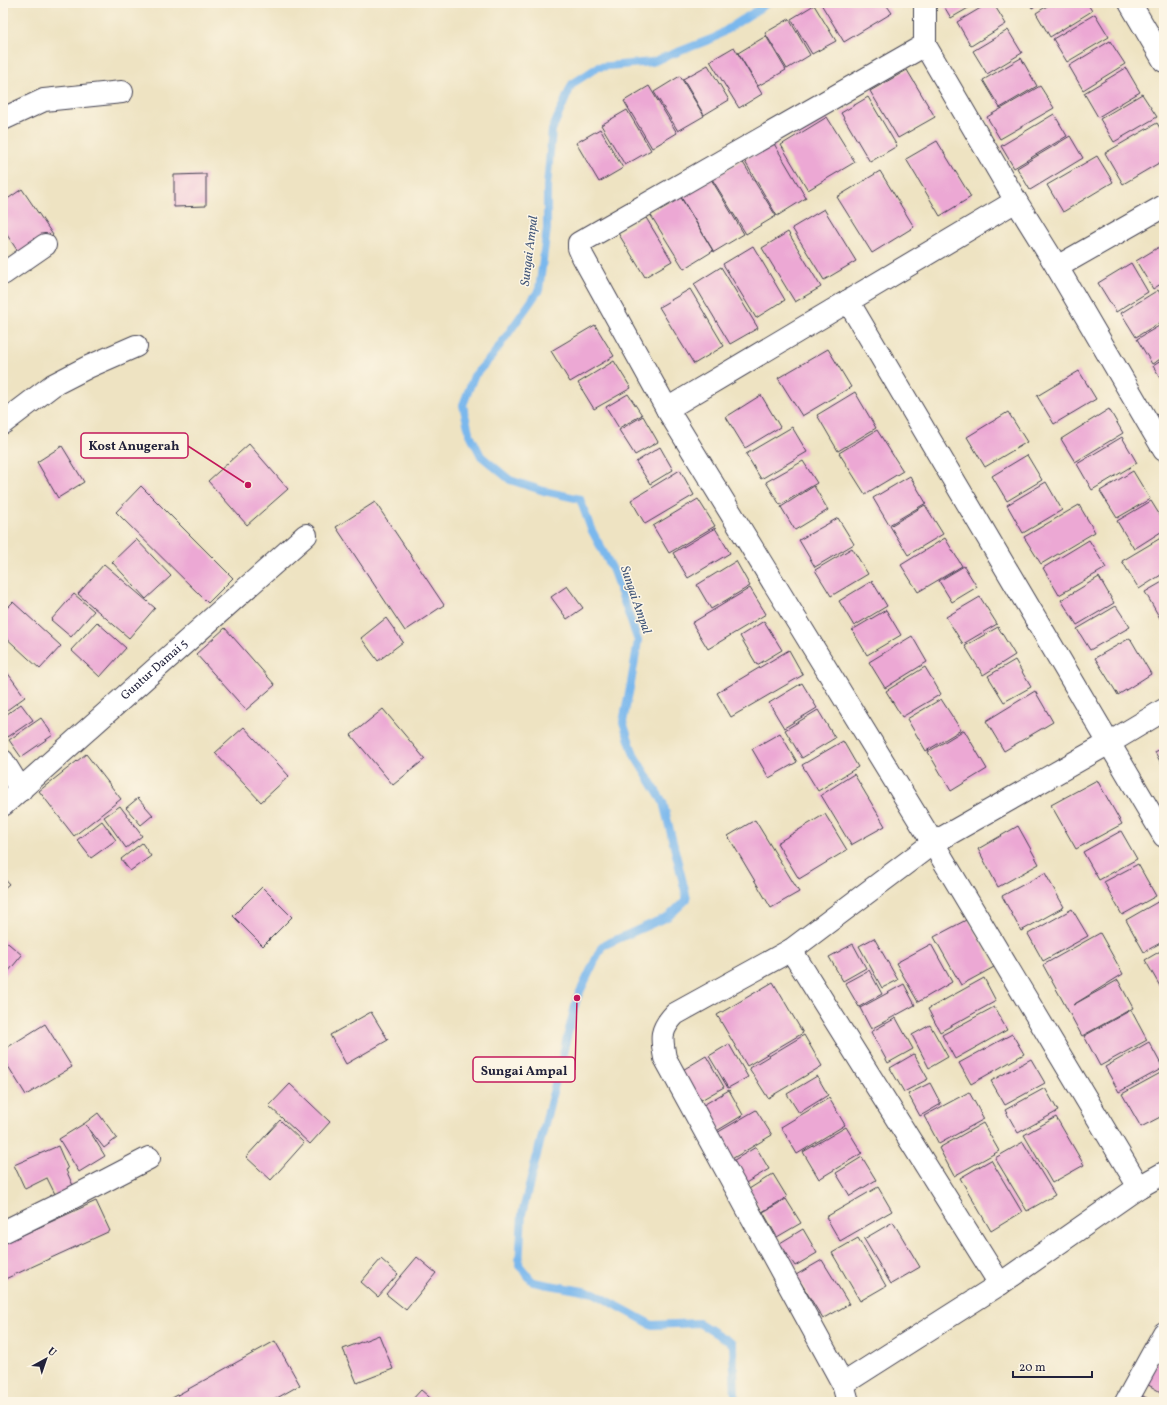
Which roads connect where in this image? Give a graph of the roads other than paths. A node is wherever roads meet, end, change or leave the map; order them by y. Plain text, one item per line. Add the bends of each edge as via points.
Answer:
1 (925, 3) edge
2 (1130, 3) edge
3 (925, 45) junction
4 (1164, 61) edge
5 (122, 92) dead end
6 (3, 120) edge
7 (1016, 202) junction
8 (1164, 206) edge
9 (45, 245) dead end
10 (1057, 267) junction
11 (3, 274) edge
12 (848, 301) junction
13 (136, 346) dead end
14 (667, 409) junction
15 (3, 423) edge
16 (1164, 450) edge
17 (306, 535) dead end
18 (1164, 710) edge
19 (1109, 743) junction
20 (3, 761) edge
21 (21, 790) junction
22 (3, 805) edge
23 (1164, 836) edge
24 (933, 843) junction
25 (791, 950) junction
26 (149, 1158) dead end
27 (1164, 1173) edge
28 (1139, 1187) junction
29 (3, 1232) edge
30 (1000, 1284) junction
31 (1164, 1333) edge
32 (846, 1393) edge
33 (1126, 1402) edge

1 - 3 street
2 - 4 street
3 - 7 street
3 - 14 street via 579,243 583,257
5 - 6 street via 44,100
7 - 10 street
7 - 12 street
8 - 10 street
9 - 11 street
10 - 16 street
12 - 14 street
12 - 19 street
13 - 15 street via 53,385
14 - 24 street
17 - 21 street, Guntur Damai 5
18 - 19 street
19 - 23 street
19 - 24 street
20 - 21 street
21 - 22 street, Guntur Damai 5
24 - 25 street
24 - 28 street
25 - 30 street
25 - 32 street via 675,1014 665,1025 661,1040 664,1058
26 - 29 street
27 - 28 street
28 - 30 street
30 - 32 street
31 - 33 street

